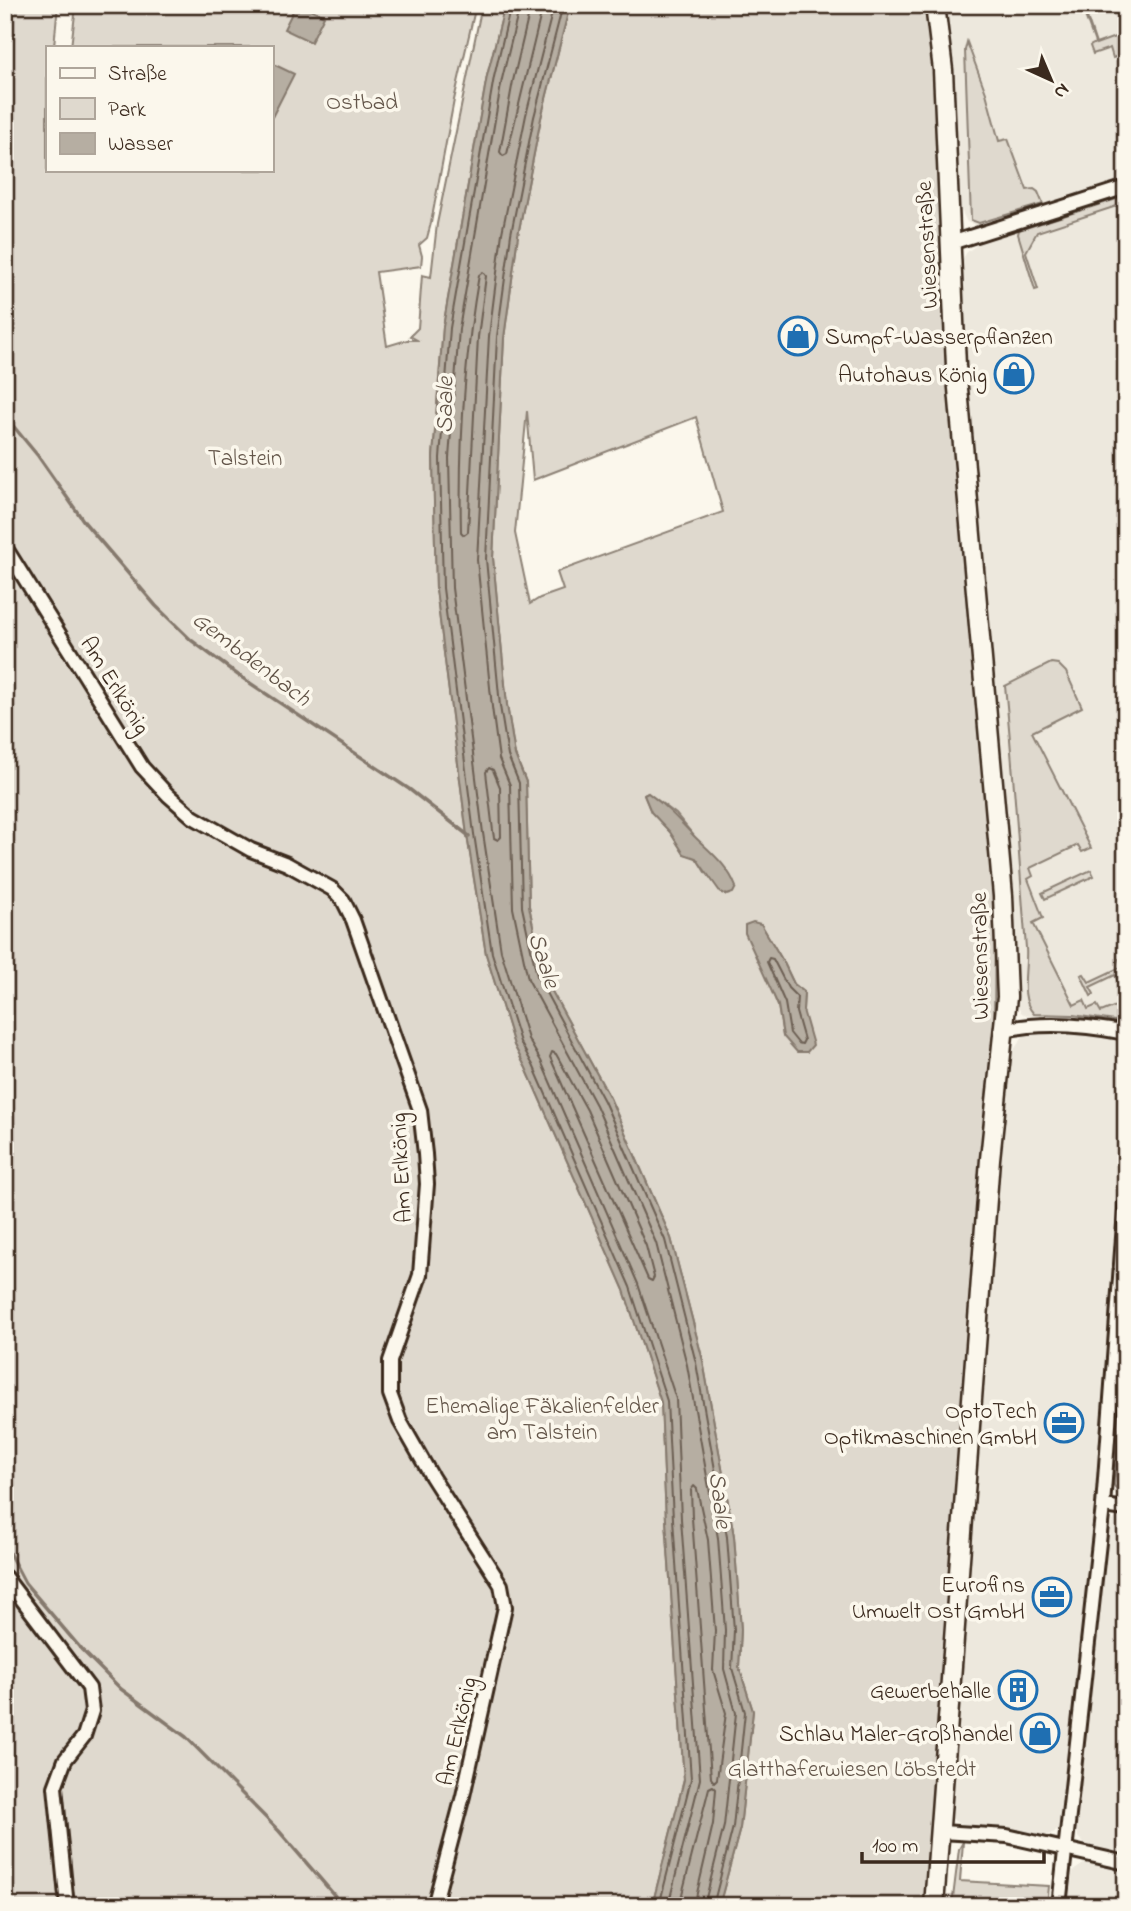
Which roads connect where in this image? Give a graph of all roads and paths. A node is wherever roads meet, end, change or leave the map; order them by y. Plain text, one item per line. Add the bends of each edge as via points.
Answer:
1 (935, 5) edge
2 (1126, 187) edge
3 (951, 243) junction
4 (5, 547) edge
5 (1004, 1030) junction
6 (1126, 1033) edge
7 (1126, 1197) edge
8 (1123, 1269) edge
9 (1103, 1506) junction
10 (1126, 1510) edge
11 (5, 1577) edge
12 (941, 1832) junction
13 (1064, 1850) junction
14 (1126, 1863) edge
15 (67, 1906) edge
16 (434, 1906) edge
17 (934, 1906) edge
18 (1059, 1906) edge

1 - 3 street, Wiesenstraße via 943,70
2 - 3 street
3 - 5 street, Wiesenstraße via 956,366 1003,896
4 - 16 street, Am Erlkönig via 142,767 193,817 316,878 343,900 364,947 420,1110 427,1184 421,1275 390,1361 390,1394 432,1477 501,1585 505,1607
5 - 6 street via 1072,1025
5 - 12 street, Wiesenstraße via 990,1159
7 - 8 street
8 - 9 street
9 - 10 street
9 - 13 street
11 - 15 street via 89,1688 92,1711 84,1736 65,1760 55,1787
12 - 13 street via 1007,1836
12 - 17 street, Wiesenstraße
13 - 14 street
13 - 18 street

